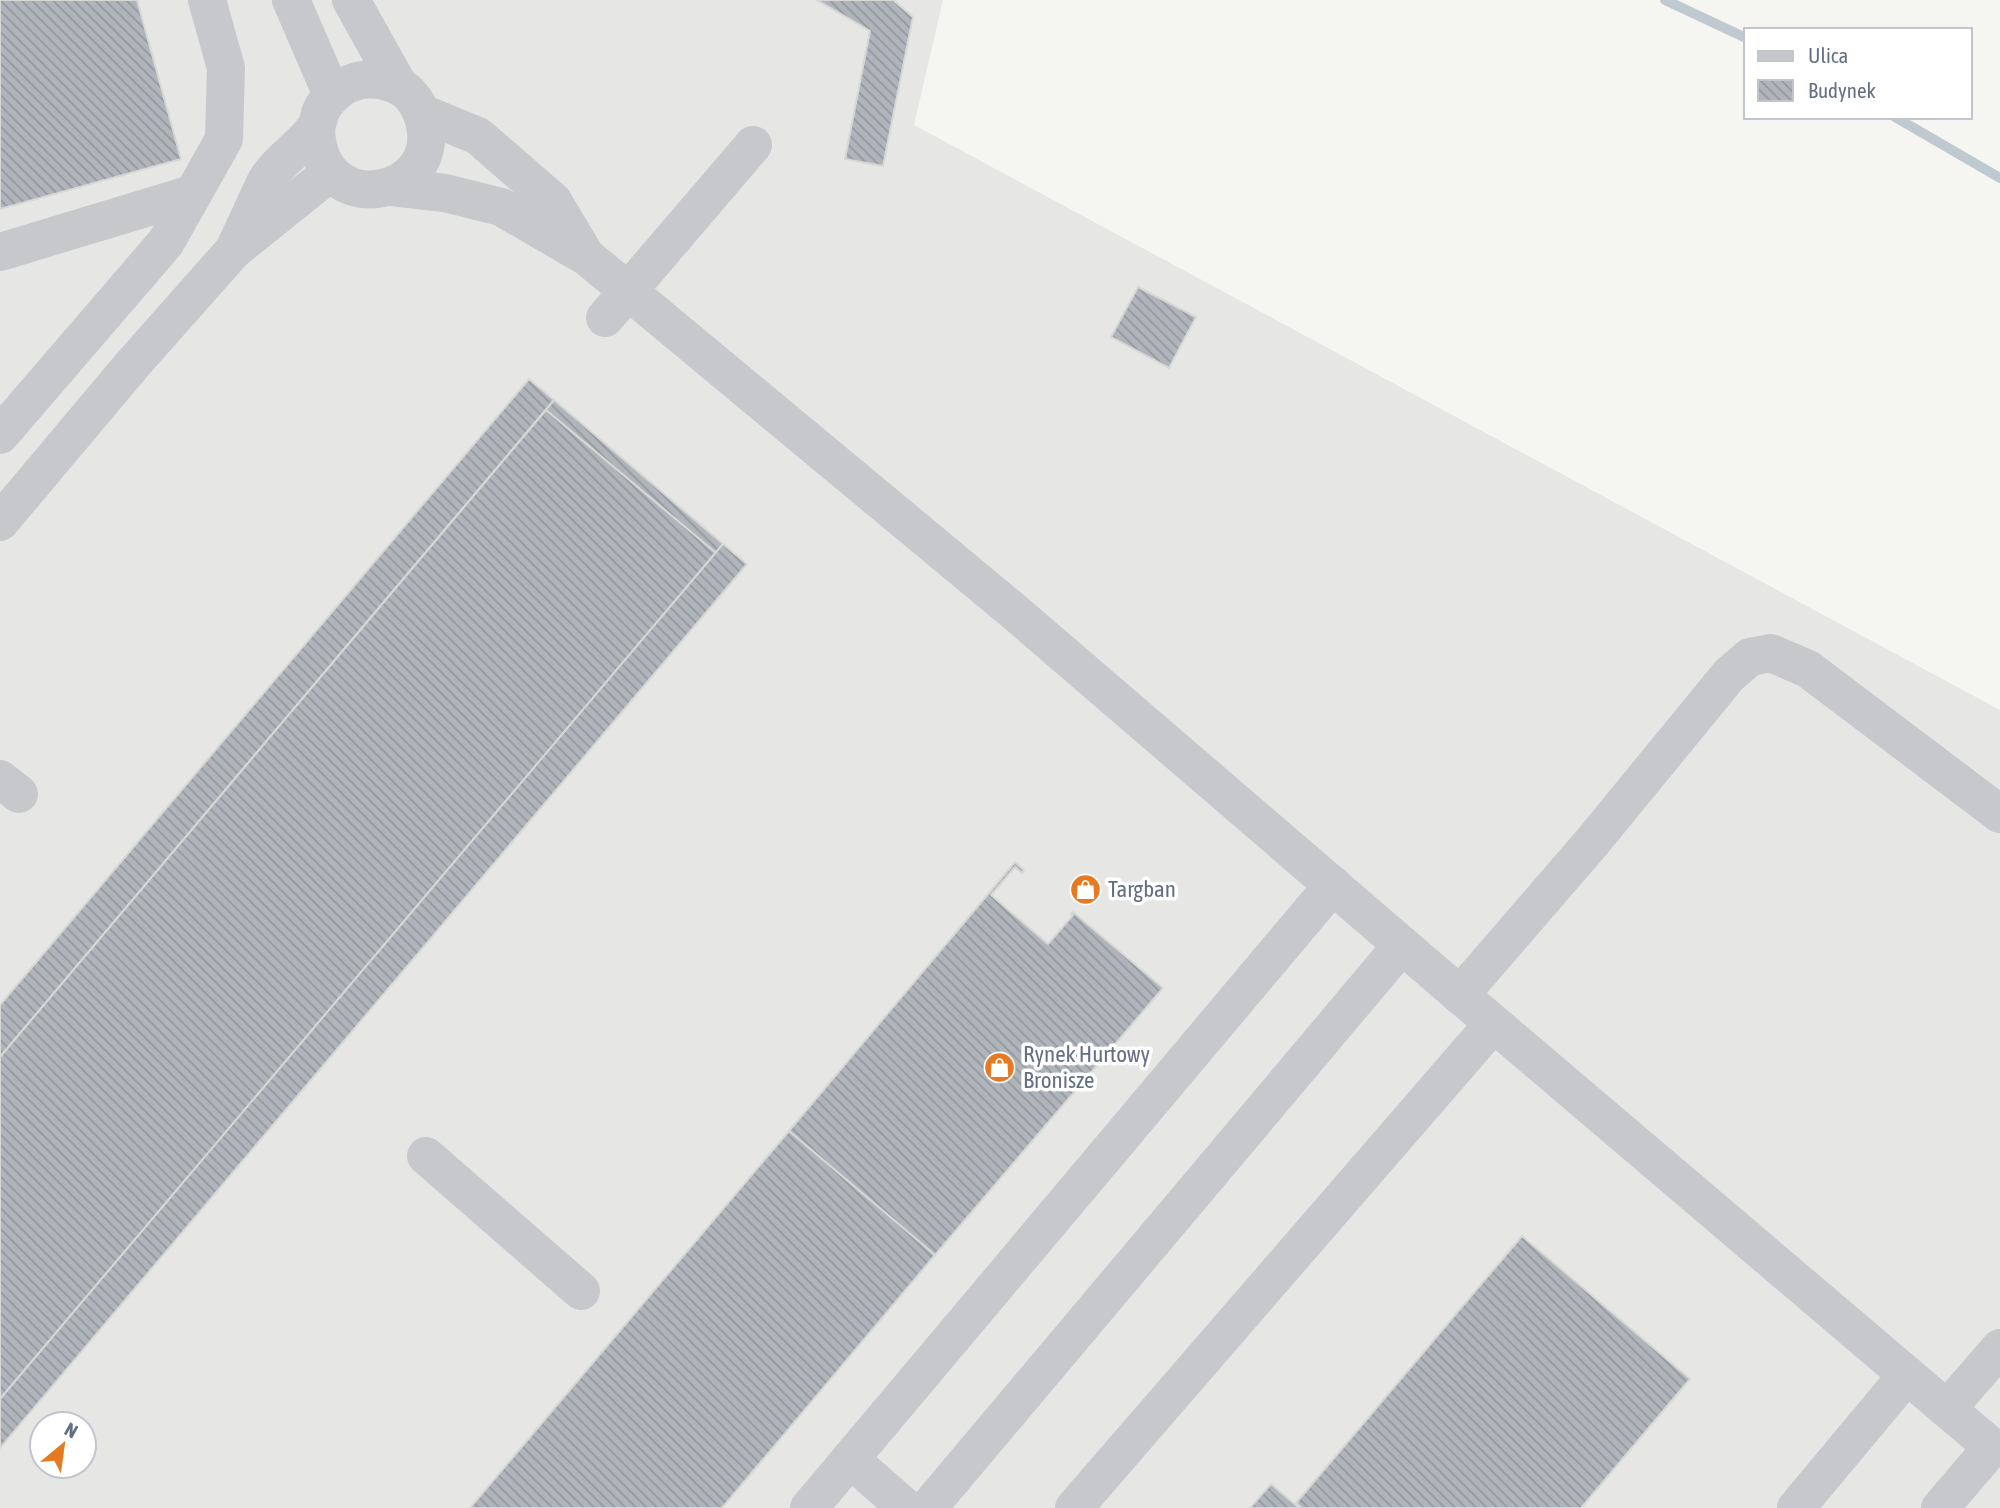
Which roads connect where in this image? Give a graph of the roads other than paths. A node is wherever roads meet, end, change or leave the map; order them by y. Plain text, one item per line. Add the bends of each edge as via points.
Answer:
1 (207, 0) edge
2 (291, 0) edge
3 (351, 0) edge
4 (411, 99) junction
5 (324, 111) junction
6 (753, 145) dead end
7 (330, 173) junction
8 (391, 187) junction
9 (192, 194) junction
10 (234, 250) junction
11 (0, 252) edge
12 (587, 257) junction
13 (617, 305) junction
14 (0, 435) edge
15 (0, 522) edge
16 (2000, 814) edge
17 (1333, 885) junction
18 (1402, 945) junction
19 (1461, 995) junction
20 (1493, 1024) junction
21 (426, 1156) dead end
22 (581, 1291) dead end
23 (2000, 1348) edge
24 (1907, 1375) junction
25 (1948, 1409) junction
26 (1996, 1450) edge
27 (850, 1459) junction
28 (809, 1508) edge
29 (906, 1508) edge
30 (928, 1508) edge
31 (1074, 1508) edge
32 (1796, 1508) edge
33 (1940, 1508) edge

1 - 9 lane via 226,68 224,139
2 - 5 lane
3 - 4 lane
4 - 5 lane via 382,80 364,79 346,85
4 - 8 lane via 427,130 425,148 418,165
4 - 12 lane via 478,136 553,201
5 - 7 lane via 316,143
5 - 10 lane via 267,178
6 - 13 lane
7 - 8 lane via 359,189
7 - 10 lane
8 - 12 lane via 445,193 501,207
9 - 11 lane
9 - 14 lane via 166,242
10 - 15 lane
12 - 13 lane
13 - 17 lane via 1017,614
16 - 19 lane via 1808,668 1771,653 1749,657 1729,675
17 - 18 lane
17 - 27 lane
18 - 19 lane
18 - 30 lane
19 - 20 lane
20 - 24 lane
20 - 31 lane
21 - 22 lane
23 - 25 lane
24 - 25 lane
24 - 32 lane
25 - 26 lane
26 - 33 lane
27 - 28 lane
27 - 29 lane

